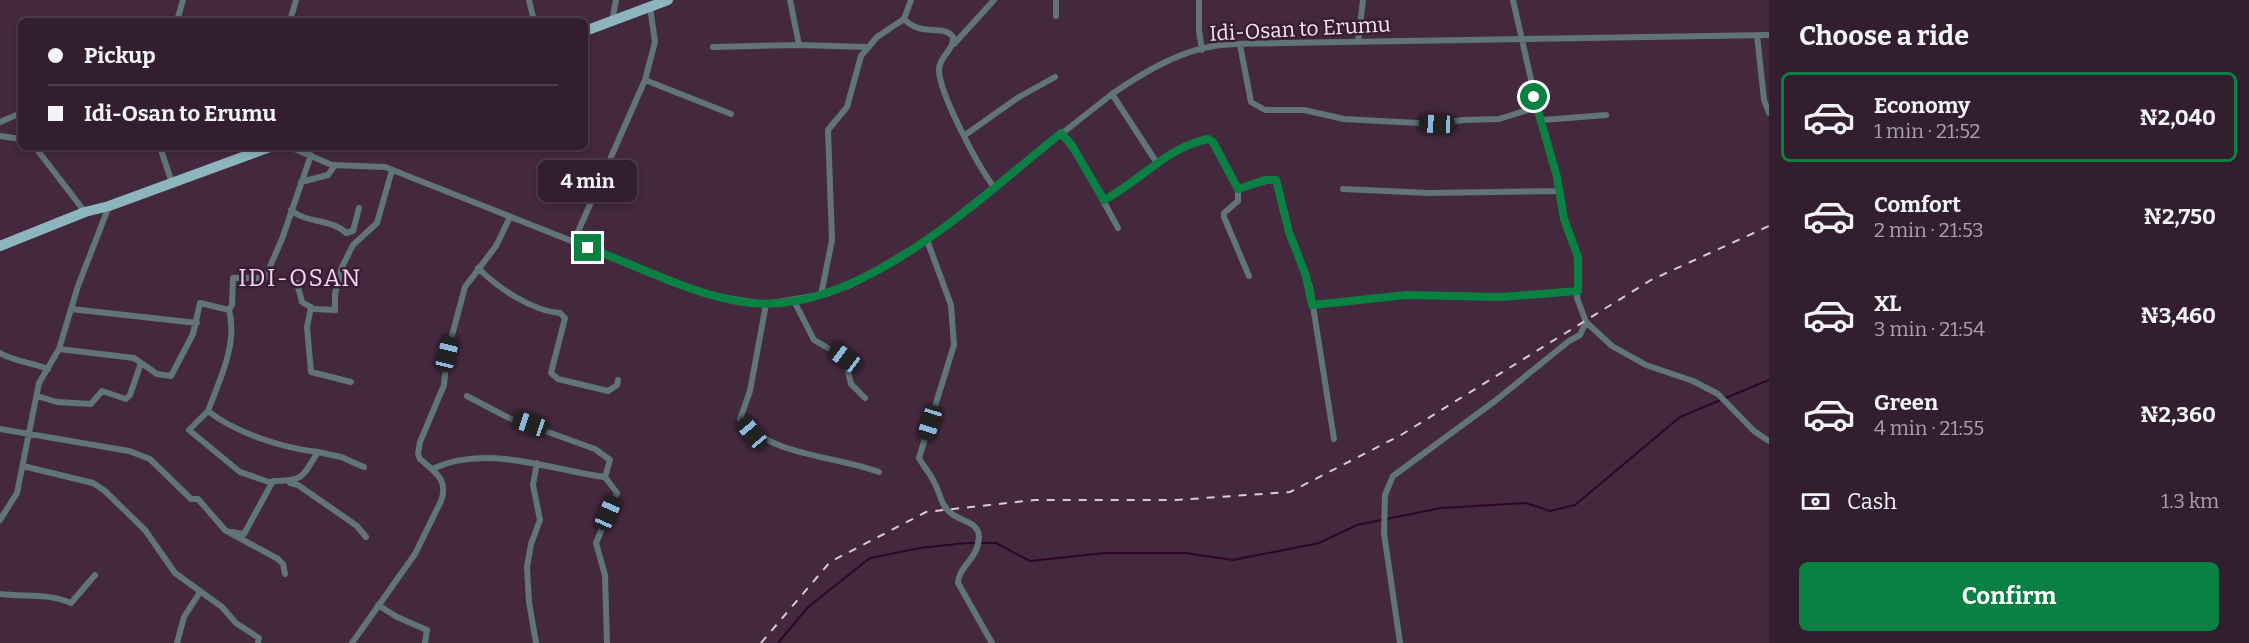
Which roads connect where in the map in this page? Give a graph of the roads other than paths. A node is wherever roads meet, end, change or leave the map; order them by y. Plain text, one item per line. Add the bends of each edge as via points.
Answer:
1 (183, 0) edge
2 (296, 0) edge
3 (528, 0) edge
4 (616, 0) edge
5 (668, 0) edge
6 (790, 0) edge
7 (911, 0) edge
8 (994, 0) edge
9 (1056, 0) edge
10 (1199, 0) edge
11 (1363, 0) edge
12 (1513, 0) edge
13 (650, 7) junction
14 (1056, 16) dead end
15 (178, 18) edge
16 (291, 18) edge
17 (533, 18) edge
18 (904, 19) junction
19 (612, 21) junction
20 (588, 30) edge
21 (1757, 35) junction
22 (1769, 35) edge
23 (1522, 39) junction
24 (1358, 42) junction
25 (953, 44) junction
26 (799, 45) junction
27 (1240, 45) junction
28 (713, 47) dead end
29 (866, 47) junction
30 (1202, 50) junction
31 (1055, 77) dead end
32 (645, 80) junction
33 (1112, 94) junction
34 (1538, 107) junction
35 (1769, 113) edge
36 (18, 114) edge
37 (731, 114) dead end
38 (1606, 115) dead end
39 (1542, 120) junction
40 (0, 122) edge
41 (1061, 133) junction
42 (965, 135) junction
43 (0, 136) edge
44 (18, 139) edge
45 (37, 150) edge
46 (161, 150) edge
47 (298, 150) edge
48 (247, 151) edge
49 (311, 155) junction
50 (1157, 163) junction
51 (335, 165) junction
52 (392, 170) junction
53 (301, 182) junction
54 (171, 183) junction
55 (994, 187) junction
56 (1238, 189) junction
57 (1343, 189) dead end
58 (1560, 191) junction
59 (1104, 200) junction
60 (110, 206) junction
61 (359, 208) dead end
62 (291, 210) junction
63 (85, 212) junction
64 (510, 217) junction
65 (1118, 228) dead end
66 (927, 240) junction
67 (573, 243) junction
68 (0, 246) edge
69 (478, 268) junction
70 (1249, 276) dead end
71 (297, 283) dead end
72 (1578, 291) junction
73 (821, 295) junction
74 (794, 301) junction
75 (766, 304) junction
76 (1312, 305) junction
77 (311, 307) junction
78 (71, 309) junction
79 (229, 310) junction
80 (1586, 322) junction
81 (197, 323) junction
82 (59, 349) junction
83 (0, 352) edge
84 (141, 363) junction
85 (48, 369) junction
86 (618, 380) dead end
87 (351, 382) dead end
88 (37, 396) junction
89 (467, 396) dead end
90 (865, 398) dead end
91 (208, 411) junction
92 (0, 429) edge
93 (28, 434) junction
94 (1334, 439) dead end
95 (1769, 441) edge
96 (318, 452) junction
97 (537, 463) junction
98 (23, 466) junction
99 (364, 467) dead end
100 (432, 470) junction
101 (879, 472) dead end
102 (605, 477) junction
103 (272, 483) junction
104 (290, 483) junction
105 (0, 520) edge
106 (225, 530) junction
107 (366, 537) dead end
108 (285, 574) dead end
109 (95, 575) dead end
110 (200, 592) junction
111 (0, 594) edge
112 (378, 605) junction
113 (177, 643) edge
114 (258, 643) edge
115 (352, 643) edge
116 (425, 643) edge
117 (536, 643) edge
118 (607, 643) edge
119 (992, 643) edge
120 (1400, 643) edge

1 - 15 street
2 - 16 street
3 - 17 street
4 - 19 street
5 - 13 main road
6 - 26 street
7 - 18 street
8 - 25 street
9 - 14 street
10 - 30 street
11 - 24 street
12 - 23 street
13 - 19 main road
13 - 32 street via 655,42
18 - 25 street via 921,30 948,31
18 - 29 street
19 - 20 main road
21 - 22 street, Idi-Osan to Erumu
21 - 23 street, Idi-Osan to Erumu
21 - 35 street
23 - 24 street, Idi-Osan to Erumu
23 - 34 street
24 - 27 street, Idi-Osan to Erumu
25 - 42 street via 939,70
26 - 28 street
26 - 29 street
27 - 30 street, Idi-Osan to Erumu
27 - 34 street via 1251,102 1265,110 1304,110 1344,119 1437,124 1499,119
29 - 73 street via 847,107 828,130 832,240
30 - 33 street, Idi-Osan to Erumu via 1137,77
31 - 42 street
32 - 37 street
32 - 67 street
33 - 41 street, Idi-Osan to Erumu
33 - 50 street
34 - 39 street
36 - 40 street
38 - 39 street
39 - 58 street
41 - 55 street, Idi-Osan to Erumu
41 - 59 street
42 - 55 street via 976,161
43 - 44 street
45 - 63 street
46 - 54 street
47 - 49 street, Idi-Osan to Erumu
48 - 54 main road
49 - 51 street, Idi-Osan to Erumu
49 - 53 street
50 - 56 street via 1208,139
50 - 59 street via 1124,190
51 - 52 street, Idi-Osan to Erumu via 368,164
51 - 53 street via 328,175
52 - 64 street, Idi-Osan to Erumu
52 - 77 street via 376,223 353,245 342,267 334,310
53 - 62 street
54 - 60 main road
55 - 66 street, Idi-Osan to Erumu
56 - 70 street via 1238,201 1224,217
56 - 76 street via 1276,180
57 - 58 street via 1429,193
58 - 72 street via 1564,219 1578,257
59 - 65 street
60 - 63 main road
60 - 78 street
61 - 62 street via 352,231 346,233 339,226 300,218
62 - 79 street via 265,278 233,278
63 - 68 main road
64 - 67 street, Idi-Osan to Erumu
64 - 69 street via 496,246
66 - 73 street, Idi-Osan to Erumu via 850,285
66 - 119 street via 951,305 954,345 919,458 936,485 940,501 953,516 979,531 975,557 959,575 958,583
67 - 75 street, Idi-Osan to Erumu via 708,295
69 - 86 street via 529,304 565,318 550,373 558,379 608,391
69 - 100 street via 465,287 447,354 444,385 419,448 420,459
71 - 77 street via 302,302
72 - 76 street via 1501,297 1407,295
72 - 80 street via 1579,309
73 - 74 street, Idi-Osan to Erumu
74 - 75 street, Idi-Osan to Erumu
74 - 90 street via 814,340 845,358 851,384
75 - 101 street via 750,391 740,419 752,433 775,444
76 - 94 street
77 - 87 street via 306,327 310,372
78 - 81 street
78 - 82 street
79 - 81 street via 200,303
79 - 91 street via 232,341
80 - 95 street via 1612,346 1646,365 1718,394
80 - 120 street via 1580,335 1394,476 1385,495 1384,533
81 - 84 street via 171,376 157,374
82 - 84 street via 118,355
82 - 85 street
83 - 85 street
84 - 88 street via 126,399 102,391 91,404 57,402
85 - 88 street via 39,383
88 - 93 street
89 - 102 street via 509,418 595,449 610,460
91 - 96 street via 249,433 292,448
91 - 103 street via 189,430 240,472
92 - 93 street
93 - 98 street
93 - 106 street via 129,451 150,459 191,499 198,499
96 - 99 street
96 - 104 street via 306,473
97 - 100 street via 465,461
97 - 102 street
97 - 117 street via 533,485 540,520 527,567
98 - 105 street via 17,493
98 - 110 street via 93,483 145,530 175,573
100 - 112 street via 444,486 441,501 415,554
102 - 118 street via 617,493 596,543 605,575
103 - 104 street
103 - 106 street via 244,534
104 - 107 street via 357,526
106 - 108 street via 278,559
109 - 111 street via 71,603
110 - 113 street via 180,626
110 - 114 street via 260,638
112 - 115 street
112 - 116 street via 427,630

